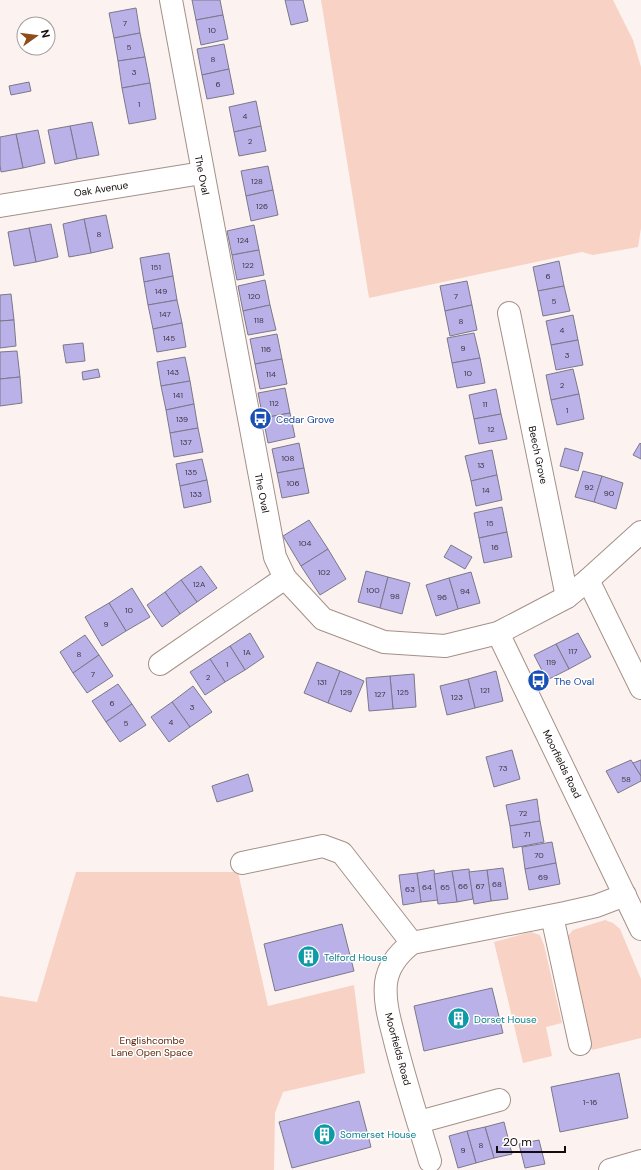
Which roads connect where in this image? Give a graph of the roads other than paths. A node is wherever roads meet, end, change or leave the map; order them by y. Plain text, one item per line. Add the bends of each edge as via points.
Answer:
1 (170, 0) edge
2 (202, 173) junction
3 (0, 206) edge
4 (509, 313) dead end
5 (641, 532) edge
6 (285, 578) junction
7 (588, 580) junction
8 (567, 597) junction
9 (498, 633) junction
10 (160, 664) dead end
11 (641, 688) edge
12 (242, 863) dead end
13 (625, 895) junction
14 (552, 916) junction
15 (641, 929) edge
16 (412, 943) junction
17 (580, 1044) dead end
18 (499, 1100) dead end
19 (418, 1122) junction
20 (430, 1161) dead end
21 (641, 1161) edge
22 (610, 1170) edge

1 - 2 street, The Oval
2 - 3 street, Oak Avenue
2 - 6 street, The Oval via 275,557
4 - 8 street, Beech Grove
5 - 7 street, The Oval
6 - 9 street, The Oval via 323,619 384,642 445,646
6 - 10 street
7 - 8 street, The Oval
7 - 11 street
8 - 9 street, The Oval
9 - 13 street, Moorfields Road
12 - 16 street via 323,846 342,853
13 - 14 street via 596,906
13 - 15 street, Moorfields Road
14 - 16 street
14 - 17 street
16 - 19 street, Moorfields Road via 401,952 392,966 386,982 385,1002
18 - 19 street
19 - 20 street, Moorfields Road
21 - 22 street

